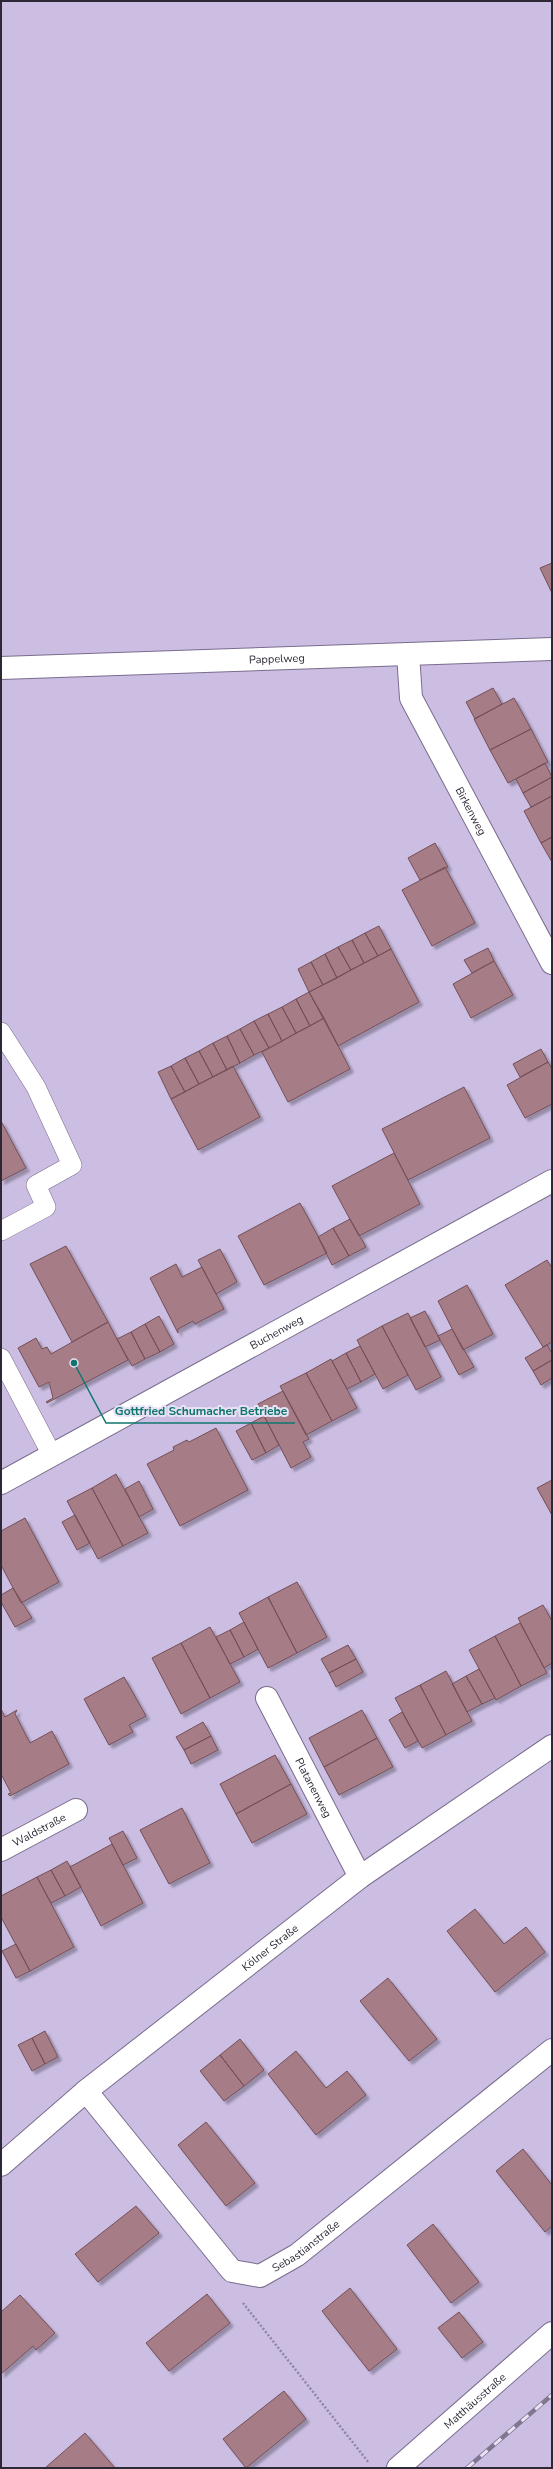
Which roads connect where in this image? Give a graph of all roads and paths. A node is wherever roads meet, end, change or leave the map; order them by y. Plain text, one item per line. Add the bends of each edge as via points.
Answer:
1 (552, 648) edge
2 (408, 654) junction
3 (1, 668) edge
4 (552, 963) edge
5 (1, 1032) edge
6 (552, 1181) edge
7 (1, 1231) edge
8 (1, 1358) edge
9 (52, 1455) junction
10 (1, 1483) edge
11 (267, 1698) dead end
12 (552, 1746) edge
13 (76, 1810) dead end
14 (1, 1850) edge
15 (360, 1877) junction
16 (552, 2050) edge
17 (86, 2091) junction
18 (1, 2165) edge
19 (232, 2271) junction
20 (552, 2333) edge
21 (373, 2468) edge
22 (398, 2468) edge

1 - 2 street, Pappelweg
2 - 3 street, Pappelweg
2 - 4 street, Birkenweg via 411,698
5 - 7 lane via 36,1087 72,1165 36,1185 46,1207
6 - 9 street, Buchenweg
8 - 9 lane
9 - 10 street, Buchenweg
11 - 15 street, Platanenweg
12 - 15 street, Kölner Straße
13 - 14 street, Waldstraße
15 - 17 street, Kölner Straße
16 - 19 street, Sebastianstraße via 297,2255 260,2276
17 - 18 street, Kölner Straße
17 - 19 street
19 - 21 path via 244,2306
20 - 22 street, Matthäusstraße

